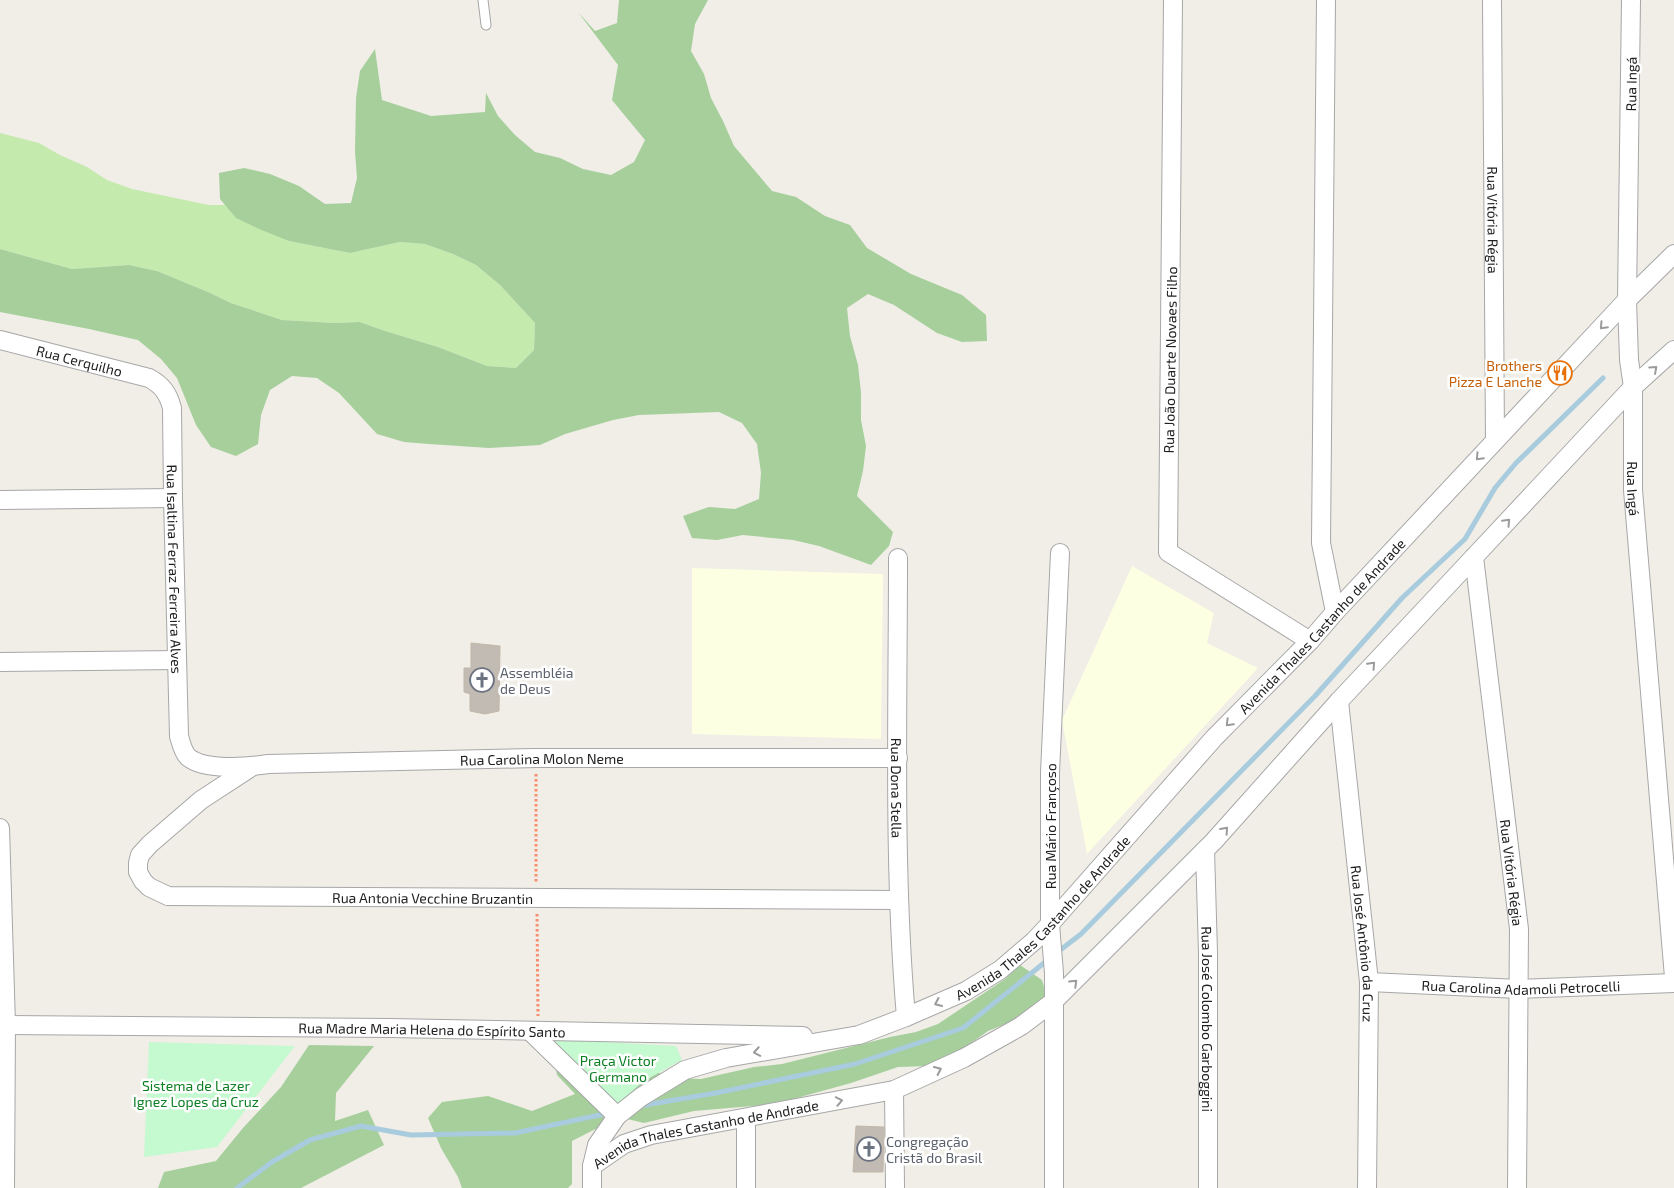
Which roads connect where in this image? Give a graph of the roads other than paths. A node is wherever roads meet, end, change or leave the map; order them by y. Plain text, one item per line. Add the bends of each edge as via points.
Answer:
1 (483, 0) edge
2 (1173, 0) edge
3 (1326, 0) edge
4 (1492, 0) edge
5 (1631, 0) edge
6 (486, 25) dead end
7 (1674, 254) edge
8 (1627, 300) junction
9 (0, 340) edge
10 (1674, 350) edge
11 (160, 384) joint
12 (1633, 387) junction
13 (1495, 440) junction
14 (172, 498) junction
15 (0, 500) edge
16 (1060, 553) dead end
17 (1474, 557) junction
18 (898, 558) dead end
19 (1335, 612) junction
20 (1310, 642) junction
21 (177, 660) junction
22 (0, 662) edge
23 (1339, 701) junction
24 (187, 756) joint
25 (898, 758) junction
26 (253, 766) junction
27 (0, 828) edge
28 (1205, 850) junction
29 (899, 900) junction
30 (1050, 924) junction
31 (1674, 976) edge
32 (1369, 982) junction
33 (1674, 983) edge
34 (1519, 989) junction
35 (1054, 1002) junction
36 (906, 1018) junction
37 (6, 1025) junction
38 (534, 1031) junction
39 (859, 1034) junction
40 (894, 1090) junction
41 (617, 1116) junction
42 (746, 1118) junction
43 (592, 1166) junction
44 (5, 1188) edge
45 (592, 1188) edge
46 (746, 1188) edge
47 (895, 1188) edge
48 (1054, 1188) edge
49 (1208, 1188) edge
50 (1367, 1188) edge
51 (1517, 1188) edge

1 - 6 lane
2 - 20 street, Rua João Duarte Novaes Filho via 1168,552
3 - 19 street via 1321,543
4 - 13 street, Rua Vitória Régia
5 - 8 street, Rua Ingá
7 - 8 street, Avenida Thales Castanho de Andrade
8 - 12 street, Rua Ingá
8 -> 13 street, Avenida Thales Castanho de Andrade
9 - 11 street, Rua Cerquilho via 149,378
12 -> 10 street, Avenida Thales Castanho de Andrade
11 - 14 street, Rua Isaltina Ferraz Ferreira Alves via 172,408
17 -> 12 street, Avenida Thales Castanho de Andrade
12 - 31 street, Rua Ingá via 1633,490
13 -> 19 street, Avenida Thales Castanho de Andrade
14 - 15 street
14 - 21 street, Rua Isaltina Ferraz Ferreira Alves
16 - 30 street, Rua Mário Françoso via 1050,773
23 -> 17 street, Avenida Thales Castanho de Andrade
17 - 34 street, Rua Vitória Régia via 1519,929
18 - 25 street, Rua Dona Stella
19 - 20 street, Avenida Thales Castanho de Andrade
20 -> 30 street, Avenida Thales Castanho de Andrade via 1214,738
21 - 22 street
21 - 24 street, Rua Isaltina Ferraz Ferreira Alves via 179,736
28 -> 23 street, Avenida Thales Castanho de Andrade
23 - 32 street, Rua José Antônio da Cruz
24 - 26 street, Rua Carolina Molon Neme via 208,765
25 - 26 street, Rua Carolina Molon Neme via 536,758
25 - 29 street, Rua Dona Stella
26 - 29 street, Rua Antonia Vecchine Bruzantin via 201,800 140,854 138,872 149,887 168,896
27 - 37 street
35 -> 28 street, Avenida Thales Castanho de Andrade
28 - 49 street, Rua José Colombo Garboggini
29 - 36 street, Rua Dona Stella
30 - 35 street, Rua Mário Françoso
30 -> 36 street, Avenida Thales Castanho de Andrade via 1000,970 966,991
32 - 34 street, Rua Carolina Adamoli Petrocelli
32 - 50 street, Rua José Antônio da Cruz
33 - 34 street, Rua Carolina Adamoli Petrocelli
34 - 51 street, Rua Vitória Régia
40 -> 35 street, Avenida Thales Castanho de Andrade via 972,1054 1021,1026
35 - 48 street, Rua Mário Françoso
36 - 39 street, Avenida Thales Castanho de Andrade
37 - 38 street, Rua Madre Maria Helena do Espírito Santo
37 - 44 street
38 - 39 street, Rua Madre Maria Helena do Espírito Santo via 791,1036
38 - 41 street
39 -> 41 street, Avenida Thales Castanho de Andrade via 726,1058 685,1070
42 -> 40 street, Avenida Thales Castanho de Andrade
40 - 47 street
41 - 43 street, Avenida Thales Castanho de Andrade via 597,1145
42 - 43 street, Avenida Thales Castanho de Andrade via 651,1135 624,1144
42 - 46 street
43 - 45 street

